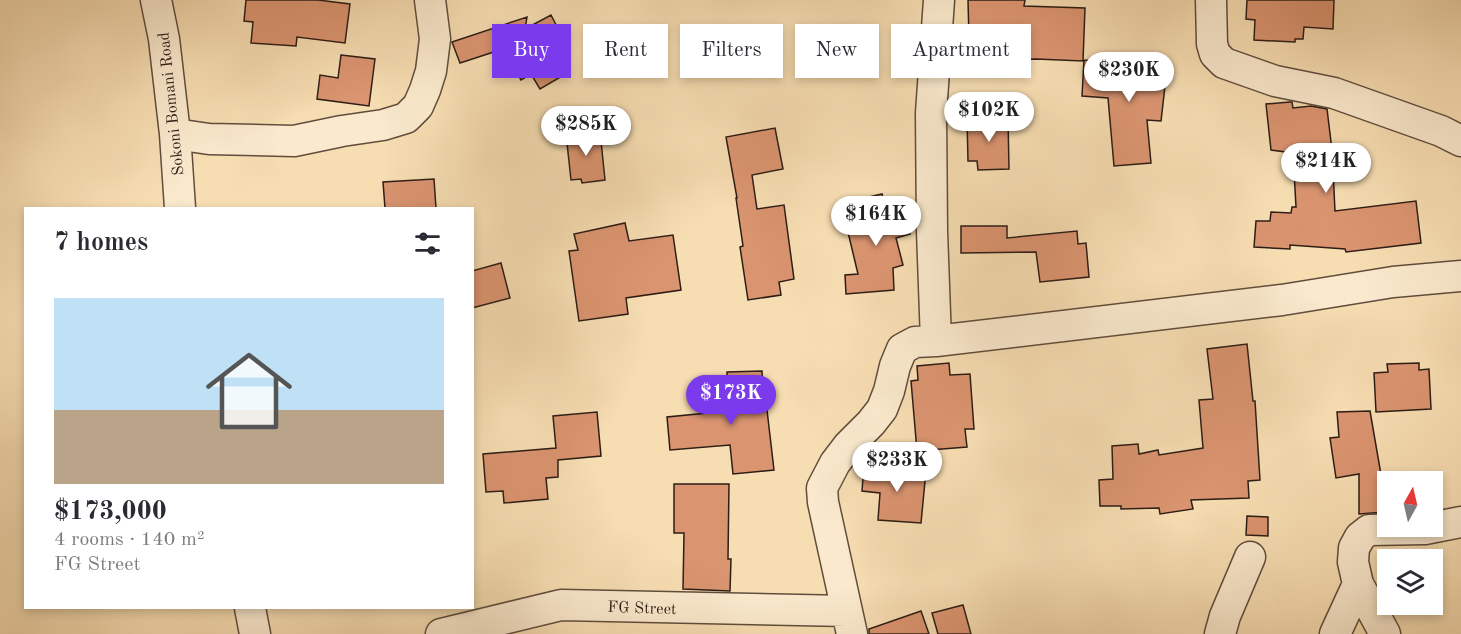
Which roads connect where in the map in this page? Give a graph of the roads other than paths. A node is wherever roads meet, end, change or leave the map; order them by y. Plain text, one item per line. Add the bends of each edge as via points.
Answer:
1 (156, 0) edge
2 (430, 0) edge
3 (939, 0) edge
4 (1211, 0) edge
5 (176, 134) junction
6 (1461, 141) edge
7 (180, 207) edge
8 (1461, 276) edge
9 (936, 341) junction
10 (1461, 522) edge
11 (1250, 557) dead end
12 (1358, 584) junction
13 (250, 609) edge
14 (849, 623) edge
15 (255, 634) edge
16 (441, 634) edge
17 (1220, 634) edge
18 (1335, 634) edge
19 (1385, 634) edge

1 - 5 street, Sokoni Bomani Road
2 - 5 street via 435,39 431,71 418,106 406,118 294,141 209,139
3 - 9 street via 931,113
4 - 6 street via 1212,44 1224,63 1275,81 1334,93
5 - 7 street, Sokoni Bomani Road
8 - 9 street
9 - 14 street via 915,342 902,350 882,409 835,463 822,488
10 - 12 street via 1425,529 1369,530 1354,548
11 - 17 street
12 - 18 street
12 - 19 street
13 - 15 street
14 - 16 street, FG Street via 561,605

